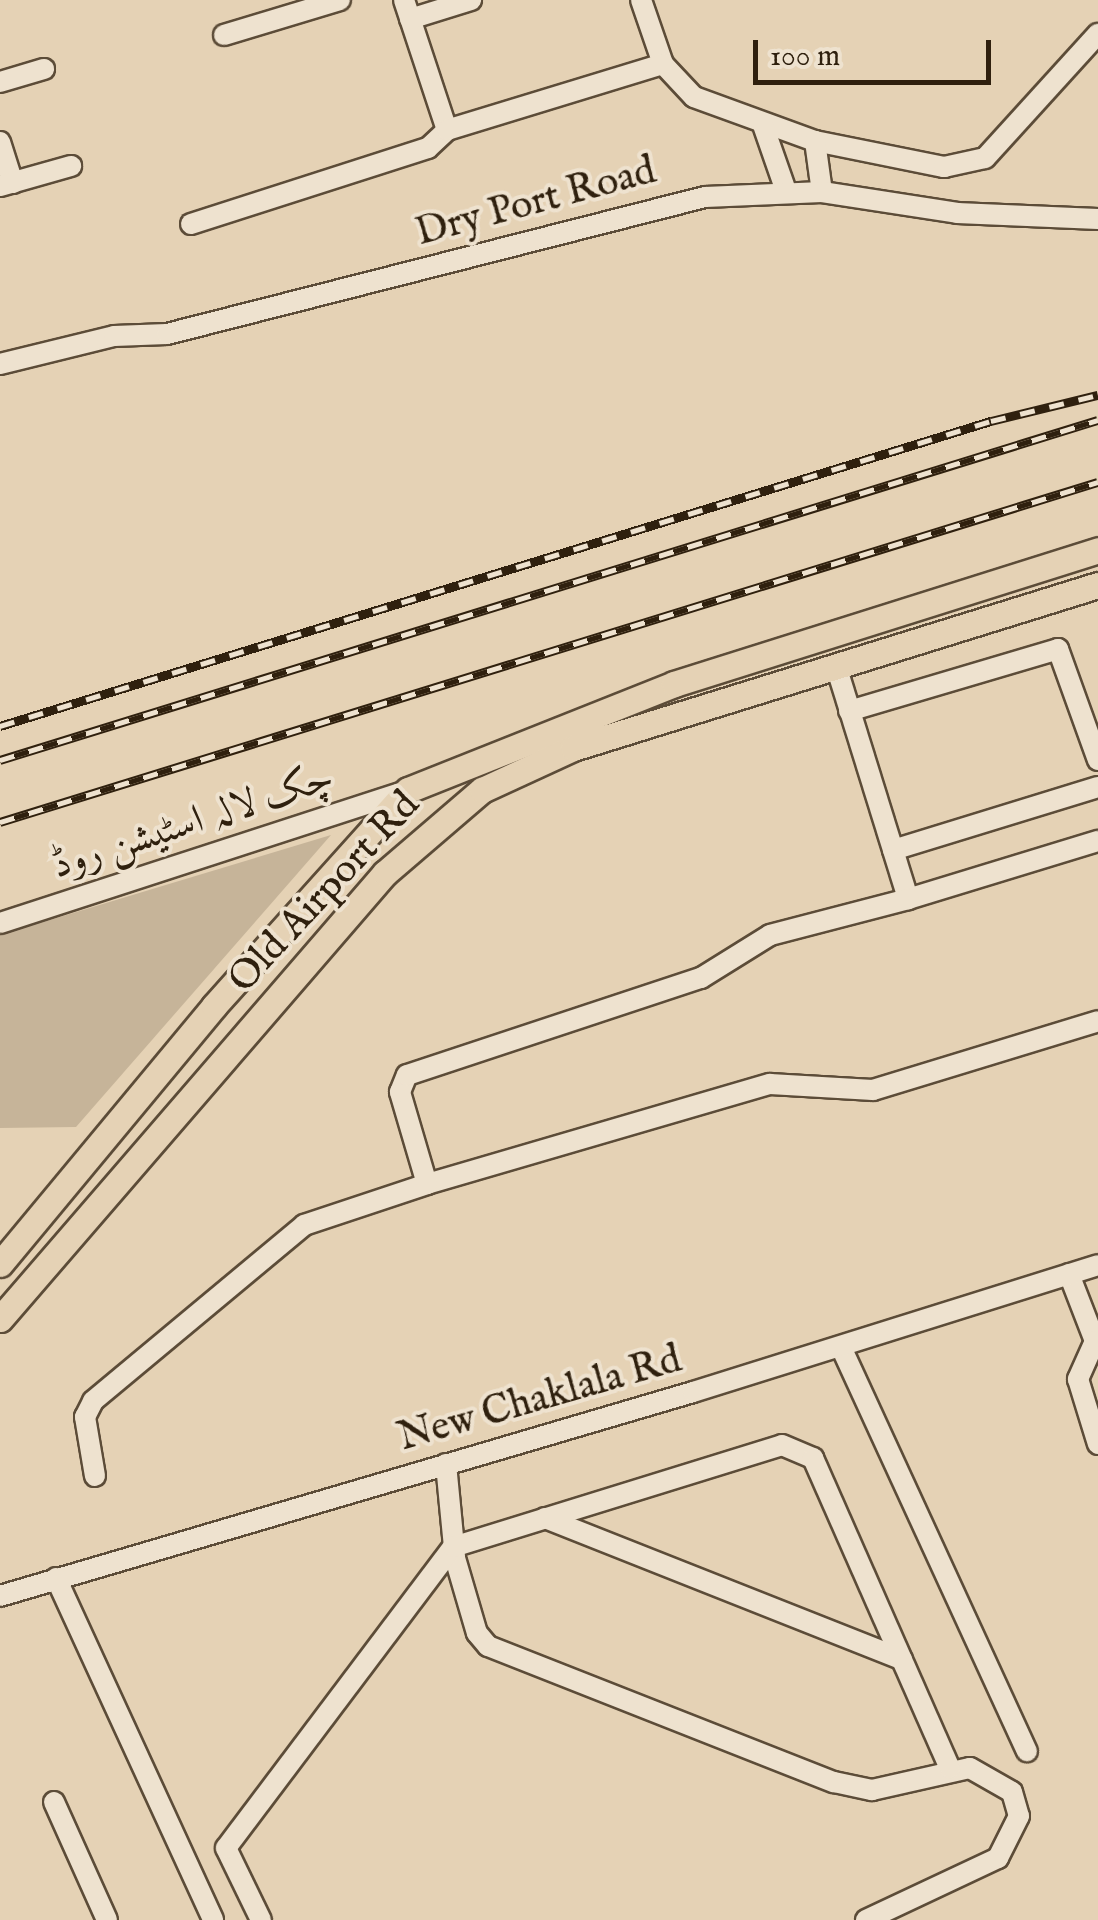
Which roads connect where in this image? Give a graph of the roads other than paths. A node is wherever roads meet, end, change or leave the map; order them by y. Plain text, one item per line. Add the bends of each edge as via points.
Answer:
1 (340, 0) edge
2 (471, 0) edge
3 (642, 0) edge
4 (407, 10) edge
5 (1098, 34) edge
6 (224, 35) dead end
7 (663, 64) junction
8 (44, 69) dead end
9 (0, 82) edge
10 (763, 125) junction
11 (447, 130) junction
12 (815, 141) junction
13 (0, 142) edge
14 (71, 166) dead end
15 (6, 185) edge
16 (786, 192) junction
17 (822, 192) junction
18 (1098, 219) edge
19 (190, 224) dead end
20 (2, 357) edge
21 (1098, 550) edge
22 (1098, 585) edge
23 (836, 669) junction
24 (850, 711) junction
25 (1098, 760) edge
26 (456, 766) junction
27 (1098, 786) edge
28 (408, 790) junction
29 (482, 790) junction
30 (365, 837) junction
31 (1098, 841) edge
32 (892, 850) junction
33 (385, 873) junction
34 (908, 899) junction
35 (0, 922) edge
36 (1098, 1021) edge
37 (427, 1184) junction
38 (0, 1264) edge
39 (1098, 1265) edge
40 (1069, 1274) junction
41 (0, 1319) edge
42 (1096, 1340) edge
43 (841, 1347) junction
44 (1098, 1444) edge
45 (446, 1464) junction
46 (94, 1476) dead end
47 (545, 1518) junction
48 (453, 1547) junction
49 (56, 1578) junction
50 (0, 1596) edge
51 (902, 1659) junction
52 (1028, 1750) dead end
53 (950, 1768) junction
54 (54, 1802) dead end
55 (107, 1920) edge
56 (214, 1920) edge
57 (261, 1920) edge
58 (866, 1920) edge

1 - 6 street
2 - 4 street
3 - 7 street
4 - 11 street
5 - 12 street via 985,158 944,167
7 - 10 street via 694,97
7 - 11 street
8 - 9 street
10 - 12 street
10 - 16 street
11 - 19 street via 428,148
12 - 17 street
13 - 15 street
14 - 15 street
16 - 17 street, Dry Port Road
16 - 20 street, Dry Port Road via 633,210 167,334 114,336
17 - 18 street, Dry Port Road via 957,213
21 - 26 main road, Old Airport Rd via 674,684
22 - 23 main road, Old Airport Rd
23 - 24 street
23 - 29 main road, Old Airport Rd via 573,748
24 - 25 street via 1058,649
24 - 32 street
26 - 28 main road, Old Airport Rd
26 - 29 main road via 438,786 438,797 447,801
27 - 32 street
28 - 30 main road, Old Airport Rd
28 - 35 street, چک لالہ اسٹیشن روڈ
29 - 33 main road, Old Airport Rd
30 - 33 main road via 383,826 396,828 399,846
30 - 38 main road, Old Airport Rd
31 - 34 street
32 - 34 street
33 - 41 main road, Old Airport Rd
34 - 37 street via 770,935 701,978 407,1075 400,1092
36 - 37 street via 873,1090 770,1084
37 - 46 street via 304,1225 93,1401 85,1418
39 - 40 street, New Chaklala Rd
40 - 42 street
40 - 43 street, New Chaklala Rd
42 - 44 street via 1078,1379
43 - 45 street, New Chaklala Rd
43 - 52 street
45 - 48 street
45 - 49 street, New Chaklala Rd
47 - 48 street
47 - 51 street
47 - 51 street via 795,1446 813,1458
48 - 53 street via 477,1632 488,1646 834,1782 872,1790
48 - 57 street via 226,1848
49 - 50 street, New Chaklala Rd
49 - 56 street
51 - 53 street
53 - 58 street via 993,1776 1012,1792 1019,1816 1014,1838 998,1858
54 - 55 street

